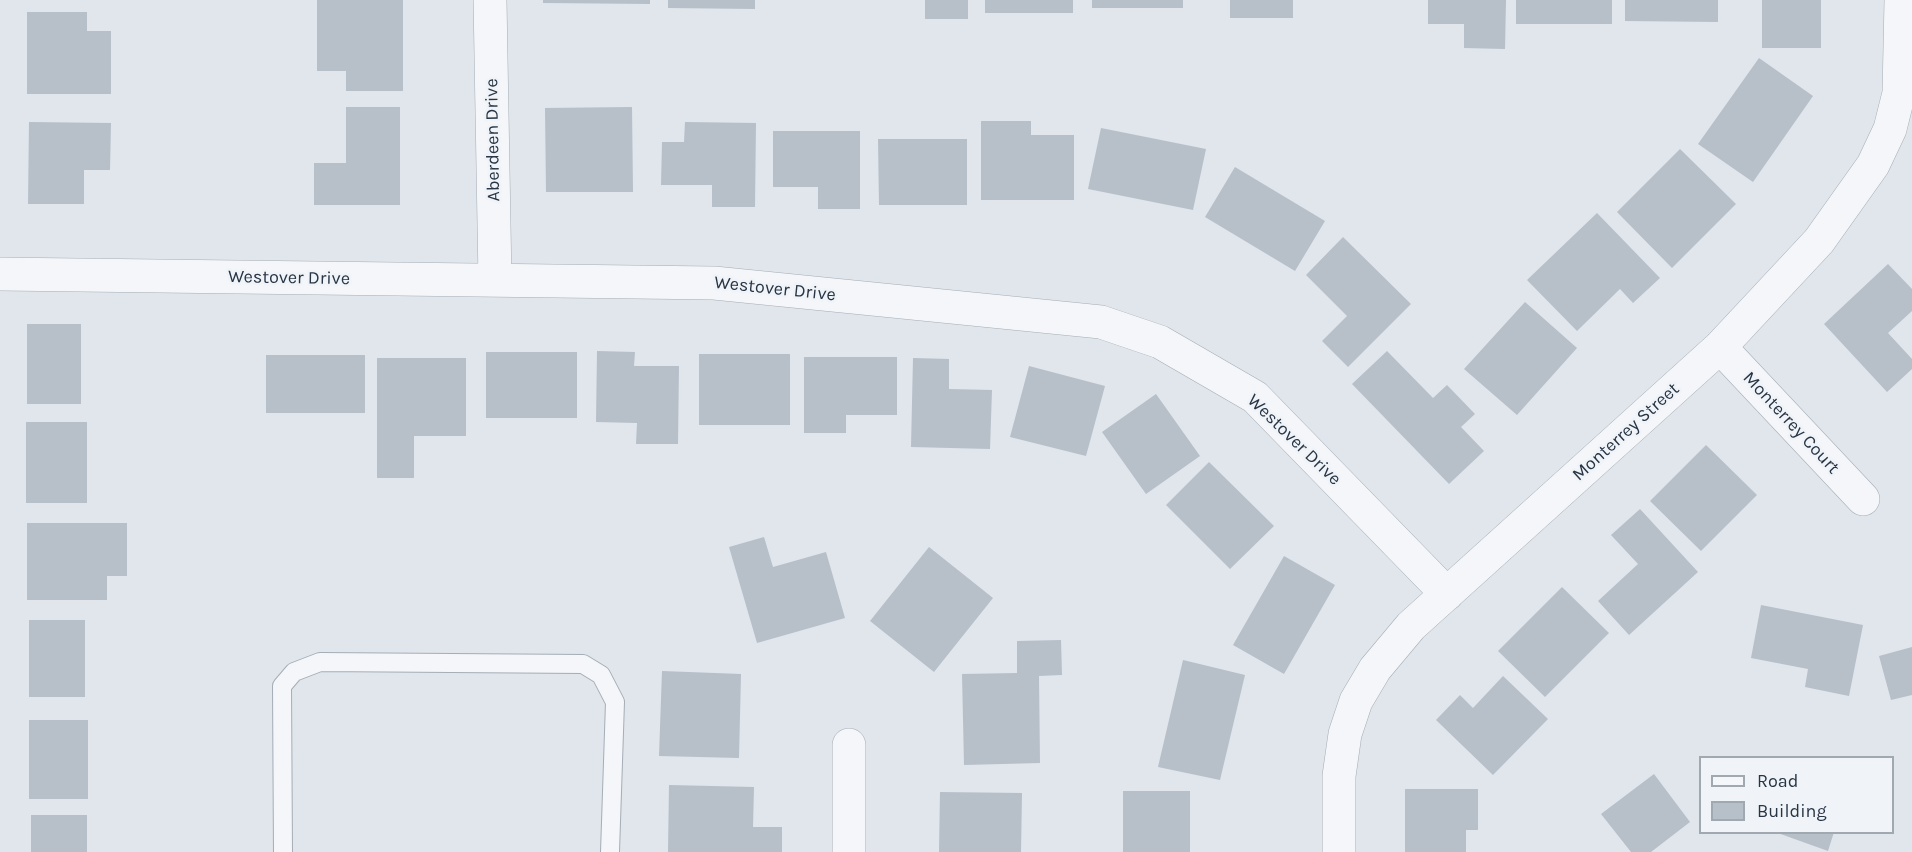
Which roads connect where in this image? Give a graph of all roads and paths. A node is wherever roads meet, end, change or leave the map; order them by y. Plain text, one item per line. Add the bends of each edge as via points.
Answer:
1 (490, 0) edge
2 (1901, 0) edge
3 (0, 274) edge
4 (495, 280) junction
5 (1720, 347) junction
6 (1863, 499) dead end
7 (1447, 594) junction
8 (849, 745) dead end
9 (283, 852) edge
10 (610, 852) edge
11 (849, 852) edge
12 (1339, 852) edge

1 - 4 street, Aberdeen Drive
2 - 5 street, Monterrey Street via 1899,93 1890,129 1873,165 1819,242
3 - 4 street, Westover Drive
4 - 7 street, Westover Drive via 714,283 1101,322 1160,342 1255,397
5 - 6 street, Monterrey Court
5 - 7 street, Monterrey Street
7 - 12 street, Monterrey Street via 1411,626 1382,660 1356,701 1345,734 1339,776
8 - 11 street
9 - 10 lane via 282,686 294,672 320,662 582,664 601,675 615,702

